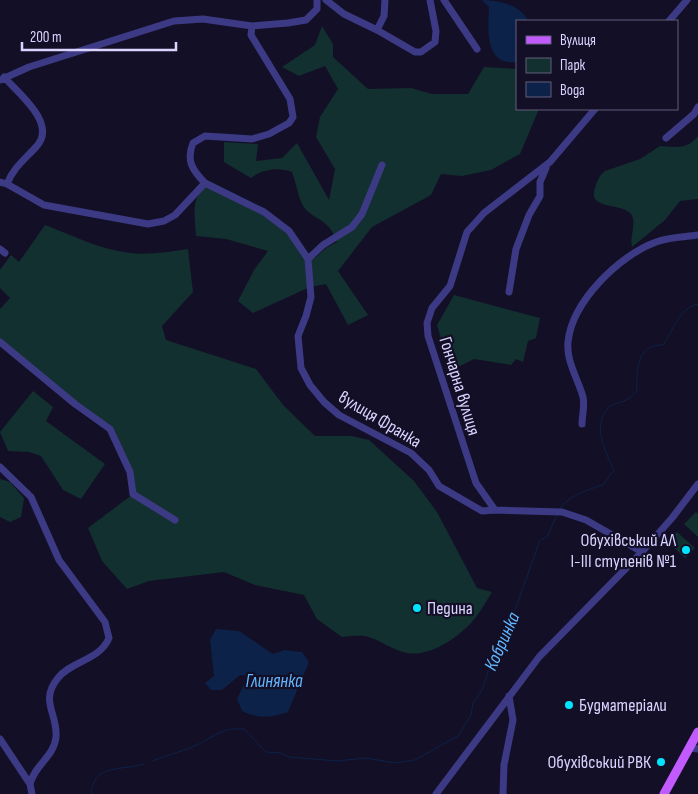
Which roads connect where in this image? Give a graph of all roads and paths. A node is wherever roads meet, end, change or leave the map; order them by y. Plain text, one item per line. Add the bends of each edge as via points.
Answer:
1 (317, 0) edge
2 (326, 0) edge
3 (385, 0) edge
4 (430, 0) edge
5 (444, 0) edge
6 (687, 0) edge
7 (670, 20) edge
8 (252, 26) junction
9 (377, 30) junction
10 (477, 49) dead end
11 (2, 79) edge
12 (698, 107) edge
13 (595, 110) edge
14 (666, 138) dead end
15 (550, 162) junction
16 (382, 165) dead end
17 (4, 183) edge
18 (205, 183) junction
19 (698, 235) edge
20 (308, 259) junction
21 (509, 292) dead end
22 (0, 342) edge
23 (582, 424) dead end
24 (0, 467) edge
25 (698, 484) edge
26 (495, 510) junction
27 (175, 520) dead end
28 (642, 552) junction
29 (509, 696) junction
30 (698, 732) edge
31 (0, 739) edge
32 (694, 748) edge
33 (30, 784) junction
34 (505, 793) edge
35 (32, 794) edge
36 (436, 794) edge
37 (664, 794) edge

1 - 8 street via 317,9 306,20
2 - 9 street via 344,14
3 - 9 street via 384,16
4 - 9 street via 435,42 421,52 415,52
5 - 10 street
6 - 7 street
8 - 11 street via 203,19 174,20 28,67
8 - 18 street via 251,35 290,99 293,117 289,124 252,139 205,136 194,142 190,165
11 - 17 street via 40,118 44,132 38,145
12 - 14 street
13 - 15 street, Гончарна вулиця
15 - 21 street, Гончарна вулиця via 542,174 540,196 526,221 516,250
15 - 26 street, Гончарна вулиця via 484,213 467,232 450,286 432,308 427,323 428,336 476,483
16 - 20 street via 362,214 352,227
17 - 18 street via 44,205 148,224 175,215
18 - 20 street via 264,212 289,231
19 - 23 street via 656,242 624,261 593,287 577,312 568,342 571,366 583,399
20 - 26 street, вулиця Франка via 310,296 298,336 301,368 310,385 339,415 412,453 439,486 482,511
22 - 27 street via 110,429 130,472 133,494
24 - 33 street via 31,497 60,560 105,622 109,638 102,650 59,676 52,688 49,701 56,728 54,745 33,772
25 - 28 street
26 - 28 street via 559,512 586,520
28 - 29 street via 539,656
29 - 34 street via 513,720 504,765
29 - 36 street
30 - 32 main road
31 - 33 street
32 - 37 main road
33 - 35 street

